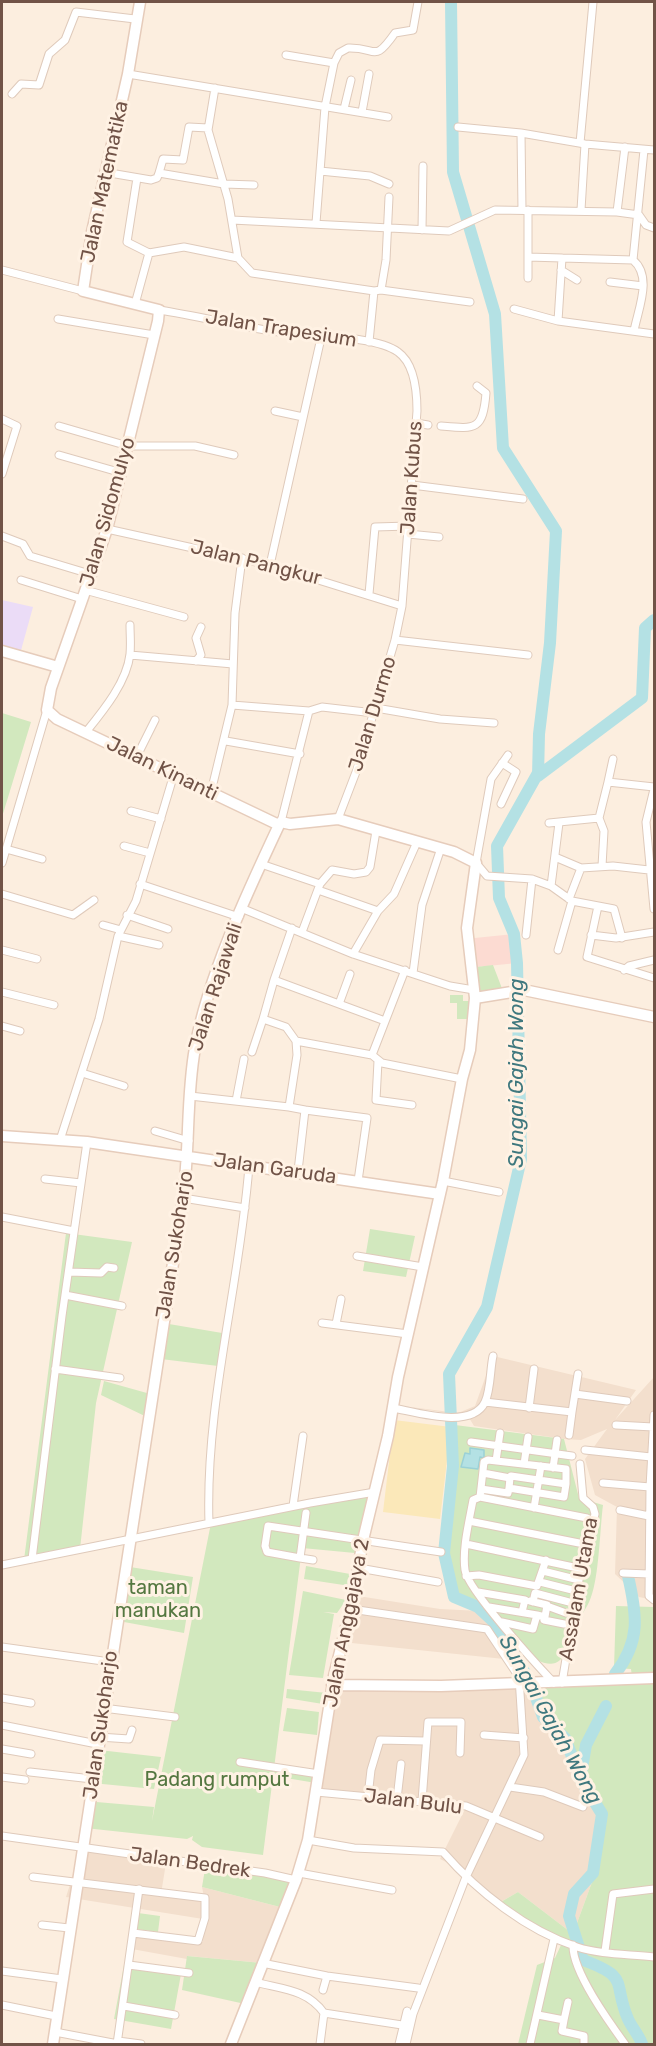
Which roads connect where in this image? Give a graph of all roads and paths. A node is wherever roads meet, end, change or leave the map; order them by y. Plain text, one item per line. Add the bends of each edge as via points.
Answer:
1 (140, 2) edge
2 (418, 2) edge
3 (593, 2) edge
4 (135, 19) junction
5 (286, 55) dead end
6 (334, 63) junction
7 (128, 74) junction
8 (369, 74) dead end
9 (351, 80) dead end
10 (215, 88) junction
11 (12, 94) dead end
12 (325, 107) junction
13 (344, 109) junction
14 (362, 112) junction
15 (388, 117) dead end
16 (458, 127) dead end
17 (208, 128) junction
18 (521, 133) junction
19 (582, 144) junction
20 (625, 147) junction
21 (644, 150) junction
22 (654, 150) edge
23 (423, 166) dead end
24 (320, 171) junction
25 (104, 172) junction
26 (159, 173) junction
27 (137, 178) junction
28 (224, 184) junction
29 (389, 184) dead end
30 (254, 185) dead end
31 (389, 197) dead end
32 (525, 210) junction
33 (581, 210) junction
34 (617, 212) junction
35 (639, 215) junction
36 (232, 220) junction
37 (316, 223) junction
38 (654, 228) edge
39 (387, 229) junction
40 (422, 230) junction
41 (149, 253) junction
42 (528, 257) junction
43 (238, 258) junction
44 (562, 258) junction
45 (633, 260) junction
46 (2, 270) edge
47 (561, 270) junction
48 (528, 278) dead end
49 (578, 280) dead end
50 (610, 282) dead end
51 (643, 286) junction
52 (377, 290) junction
53 (83, 291) junction
54 (470, 302) dead end
55 (135, 304) junction
56 (514, 309) dead end
57 (159, 310) junction
58 (57, 319) dead end
59 (558, 321) junction
60 (634, 331) junction
61 (654, 334) edge
62 (154, 335) junction
63 (321, 338) junction
64 (369, 342) junction
65 (401, 354) joint
66 (477, 386) dead end
67 (275, 411) dead end
68 (303, 417) junction
69 (2, 419) edge
70 (416, 423) junction
71 (428, 425) dead end
72 (59, 426) dead end
73 (441, 426) dead end
74 (128, 446) junction
75 (59, 455) dead end
76 (234, 455) dead end
77 (122, 473) junction
78 (2, 474) edge
79 (412, 485) junction
80 (523, 499) dead end
81 (107, 529) junction
82 (409, 530) junction
83 (2, 536) edge
84 (439, 537) dead end
85 (242, 558) junction
86 (270, 565) junction
87 (90, 574) junction
88 (21, 580) dead end
89 (369, 594) junction
90 (84, 595) junction
91 (402, 606) junction
92 (184, 616) dead end
93 (130, 625) dead end
94 (201, 627) dead end
95 (395, 640) junction
96 (2, 651) edge
97 (130, 655) junction
98 (528, 655) dead end
99 (196, 661) junction
100 (233, 664) junction
101 (58, 667) junction
102 (232, 705) junction
103 (47, 710) junction
104 (309, 711) junction
105 (375, 711) junction
106 (154, 720) dead end
107 (494, 723) dead end
108 (86, 732) junction
109 (226, 741) junction
110 (300, 754) junction
111 (508, 755) dead end
112 (137, 756) junction
113 (613, 759) dead end
114 (502, 764) junction
115 (174, 774) junction
116 (608, 782) junction
117 (654, 788) edge
118 (211, 792) junction
119 (501, 804) dead end
120 (131, 811) dead end
121 (599, 818) junction
122 (162, 819) junction
123 (338, 819) junction
124 (549, 823) dead end
125 (559, 823) junction
126 (280, 824) junction
127 (376, 831) junction
128 (417, 842) junction
129 (124, 846) dead end
130 (441, 848) junction
131 (6, 849) junction
132 (150, 853) junction
133 (555, 857) junction
134 (42, 859) dead end
135 (2, 863) edge
136 (476, 863) junction
137 (261, 864) junction
138 (602, 866) junction
139 (581, 868) junction
140 (649, 870) junction
141 (532, 879) junction
142 (140, 884) junction
143 (550, 886) junction
144 (319, 887) junction
145 (2, 894) edge
146 (94, 900) dead end
147 (571, 900) junction
148 (654, 902) edge
149 (598, 906) junction
150 (654, 909) edge
151 (378, 911) junction
152 (240, 912) junction
153 (127, 915) junction
154 (103, 925) dead end
155 (292, 928) junction
156 (168, 929) dead end
157 (302, 932) junction
158 (654, 932) edge
159 (120, 933) junction
160 (526, 935) dead end
161 (591, 935) junction
162 (622, 938) junction
163 (159, 945) dead end
164 (2, 950) edge
165 (558, 950) dead end
166 (353, 954) junction
167 (37, 959) dead end
168 (654, 960) edge
169 (405, 970) junction
170 (624, 970) junction
171 (413, 973) junction
172 (350, 974) dead end
173 (654, 978) edge
174 (274, 980) junction
175 (2, 992) edge
176 (474, 994) junction
177 (339, 1004) junction
178 (54, 1005) dead end
179 (654, 1017) edge
180 (263, 1019) junction
181 (385, 1021) junction
182 (2, 1026) edge
183 (20, 1031) dead end
184 (296, 1041) junction
185 (252, 1052) dead end
186 (372, 1055) junction
187 (244, 1059) dead end
188 (378, 1061) junction
189 (82, 1073) junction
190 (462, 1079) junction
191 (124, 1086) dead end
192 (190, 1096) junction
193 (236, 1101) junction
194 (412, 1105) dead end
195 (289, 1107) junction
196 (306, 1110) junction
197 (155, 1131) dead end
198 (2, 1136) edge
199 (60, 1140) junction
200 (189, 1141) junction
201 (87, 1142) junction
202 (189, 1157) junction
203 (249, 1166) junction
204 (298, 1172) junction
205 (45, 1179) dead end
206 (358, 1181) junction
207 (443, 1181) junction
208 (81, 1183) junction
209 (499, 1192) dead end
210 (440, 1194) junction
211 (183, 1198) junction
212 (246, 1208) junction
213 (2, 1217) edge
214 (74, 1231) junction
215 (357, 1256) dead end
216 (423, 1267) junction
217 (114, 1268) dead end
218 (69, 1272) junction
219 (65, 1295) junction
220 (341, 1299) dead end
221 (122, 1306) dead end
222 (322, 1323) dead end
223 (336, 1324) junction
224 (408, 1334) junction
225 (493, 1356) dead end
226 (55, 1369) junction
227 (534, 1369) dead end
228 (578, 1374) dead end
229 (120, 1378) dead end
230 (575, 1394) junction
231 (627, 1401) dead end
232 (485, 1402) junction
233 (529, 1407) junction
234 (393, 1408) junction
235 (572, 1412) junction
236 (654, 1415) edge
237 (616, 1425) dead end
238 (654, 1429) edge
239 (500, 1433) dead end
240 (568, 1434) dead end
241 (303, 1436) dead end
242 (528, 1437) dead end
243 (557, 1440) dead end
244 (471, 1442) dead end
245 (498, 1446) junction
246 (526, 1450) junction
247 (585, 1450) dead end
248 (555, 1453) junction
249 (572, 1456) dead end
250 (651, 1457) junction
251 (496, 1461) junction
252 (512, 1463) junction
253 (524, 1464) junction
254 (580, 1464) dead end
255 (541, 1466) junction
256 (553, 1468) junction
257 (483, 1473) junction
258 (510, 1477) junction
259 (539, 1480) junction
260 (603, 1483) dead end
261 (566, 1484) junction
262 (650, 1487) junction
263 (509, 1488) junction
264 (481, 1489) junction
265 (375, 1492) junction
266 (537, 1492) junction
267 (480, 1497) junction
268 (293, 1506) junction
269 (534, 1508) junction
270 (620, 1510) dead end
271 (306, 1513) dead end
272 (649, 1516) junction
273 (587, 1518) dead end
274 (469, 1521) junction
275 (209, 1523) junction
276 (304, 1531) junction
277 (130, 1539) junction
278 (363, 1540) junction
279 (466, 1544) junction
280 (584, 1544) dead end
281 (441, 1552) dead end
282 (300, 1558) junction
283 (32, 1559) junction
284 (313, 1560) dead end
285 (546, 1560) junction
286 (2, 1565) edge
287 (359, 1568) junction
288 (578, 1568) dead end
289 (543, 1571) junction
290 (623, 1573) dead end
291 (649, 1574) junction
292 (466, 1576) junction
293 (575, 1580) dead end
294 (509, 1581) junction
295 (438, 1582) dead end
296 (538, 1587) junction
297 (572, 1590) dead end
298 (478, 1592) junction
299 (506, 1596) junction
300 (525, 1600) junction
301 (654, 1600) edge
302 (533, 1602) junction
303 (547, 1606) junction
304 (489, 1607) junction
305 (556, 1608) junction
306 (351, 1609) junction
307 (522, 1612) junction
308 (566, 1613) dead end
309 (537, 1615) junction
310 (545, 1617) junction
311 (502, 1622) junction
312 (564, 1624) dead end
313 (2, 1647) edge
314 (110, 1662) junction
315 (654, 1678) edge
316 (555, 1683) junction
317 (523, 1684) junction
318 (332, 1685) junction
319 (2, 1698) edge
320 (31, 1703) dead end
321 (103, 1708) junction
322 (175, 1717) dead end
323 (2, 1725) edge
324 (132, 1730) dead end
325 (484, 1735) dead end
326 (524, 1738) junction
327 (98, 1740) junction
328 (425, 1741) junction
329 (2, 1749) edge
330 (460, 1753) dead end
331 (31, 1754) dead end
332 (240, 1762) dead end
333 (401, 1764) dead end
334 (30, 1772) dead end
335 (319, 1773) junction
336 (2, 1777) edge
337 (92, 1779) junction
338 (25, 1780) dead end
339 (510, 1786) junction
340 (316, 1792) junction
341 (368, 1796) junction
342 (397, 1798) junction
343 (422, 1802) junction
344 (583, 1807) dead end
345 (495, 1817) junction
346 (2, 1836) edge
347 (540, 1838) dead end
348 (308, 1840) junction
349 (84, 1848) junction
350 (33, 1877) dead end
351 (297, 1877) junction
352 (466, 1877) junction
353 (77, 1883) junction
354 (654, 1888) edge
355 (139, 1889) junction
356 (392, 1890) dead end
357 (42, 1925) dead end
358 (69, 1928) junction
359 (133, 1934) junction
360 (554, 1939) junction
361 (575, 1946) junction
362 (605, 1951) junction
363 (654, 1957) edge
364 (262, 1963) junction
365 (129, 1965) junction
366 (2, 1971) edge
367 (189, 1973) dead end
368 (327, 1976) junction
369 (62, 1979) junction
370 (255, 1982) junction
371 (418, 1988) dead end
372 (322, 1990) dead end
373 (568, 2002) dead end
374 (2, 2005) edge
375 (124, 2006) junction
376 (406, 2011) dead end
377 (324, 2013) junction
378 (175, 2014) dead end
379 (538, 2015) junction
380 (56, 2016) junction
381 (564, 2020) junction
382 (402, 2025) junction
383 (55, 2032) junction
384 (118, 2043) edge
385 (52, 2044) edge
386 (141, 2044) edge
387 (231, 2044) edge
388 (320, 2044) edge
389 (399, 2044) edge
390 (406, 2044) edge
391 (530, 2044) edge
392 (584, 2044) edge
393 (625, 2044) edge

1 - 4 main road, Jalan Matematika
2 - 6 street via 413,30 395,33 379,53 348,48 339,53
3 - 19 street
4 - 7 main road, Jalan Matematika
4 - 11 street via 76,12 65,40 49,54 39,85 21,84
5 - 6 street
6 - 12 street
7 - 10 street
7 - 25 main road, Jalan Matematika
8 - 14 street
9 - 13 street
10 - 12 street
10 - 17 street
12 - 13 street
12 - 24 street
13 - 14 street
14 - 15 street
16 - 18 street
17 - 26 street via 189,127 183,160 164,159
17 - 28 street
18 - 19 street
18 - 32 street
19 - 20 street
19 - 33 street
20 - 21 street
20 - 34 street
21 - 22 street
21 - 35 street
23 - 40 street
24 - 29 street via 370,176
24 - 37 street
25 - 27 street
25 - 53 main road, Jalan Matematika
26 - 27 street via 154,179
26 - 28 street
27 - 41 street via 127,242
28 - 30 street
28 - 36 street
31 - 39 street
32 - 33 street
32 - 40 street via 495,210 457,229
32 - 42 street
33 - 34 street
34 - 35 street
35 - 38 street
35 - 45 street
36 - 37 street
36 - 43 street
37 - 39 street
39 - 40 street
39 - 52 street via 386,260
41 - 43 street via 179,247
41 - 55 street
42 - 44 street
42 - 48 street
43 - 52 street via 252,273
44 - 45 street
44 - 47 street
45 - 51 street via 644,277
46 - 53 street
47 - 49 street
47 - 59 street
50 - 51 street
51 - 60 street
52 - 54 street
52 - 64 street
53 - 55 main road
55 - 57 main road
56 - 59 street
57 - 62 main road, Jalan Sidomulyo
57 - 63 street, Jalan Trapesium
58 - 62 street
59 - 60 street
60 - 61 street
62 - 74 main road, Jalan Sidomulyo
63 - 64 street, Jalan Trapesium
63 - 68 street
64 - 65 street, Jalan Trapesium
65 - 70 street, Jalan Kubus via 416,384
66 - 73 street via 486,393 485,415 480,422 469,428
67 - 68 street
68 - 86 street
69 - 78 street via 17,426
70 - 71 street
70 - 79 street, Jalan Kubus
72 - 74 street
74 - 76 street via 195,446
74 - 77 main road, Jalan Sidomulyo
75 - 77 street
77 - 81 main road, Jalan Sidomulyo
79 - 80 street
79 - 82 street, Jalan Kubus
81 - 85 street, Jalan Pangkur
81 - 87 main road, Jalan Sidomulyo
82 - 84 street
82 - 89 street via 375,526
82 - 91 street, Jalan Kubus
83 - 87 street via 23,544 30,556
85 - 86 street, Jalan Pangkur
85 - 100 street
86 - 89 street, Jalan Pangkur
87 - 90 main road, Jalan Sidomulyo
88 - 90 street
89 - 91 street, Jalan Pangkur
90 - 92 street
90 - 101 main road, Jalan Sidomulyo
91 - 95 street, Jalan Durmo
93 - 97 street
94 - 99 street via 196,638 201,655
95 - 98 street
95 - 105 street, Jalan Durmo
96 - 101 main road
97 - 99 street
97 - 108 street via 106,706
99 - 100 street
100 - 102 street
101 - 103 main road, Jalan Sidomulyo
102 - 104 street
102 - 109 street
103 - 108 main road, Jalan Kinanti
103 - 131 street
104 - 105 street via 322,707
104 - 110 street
105 - 107 street
105 - 123 street, Jalan Durmo
106 - 112 street
108 - 112 main road, Jalan Kinanti
109 - 110 street
109 - 118 street
110 - 126 street
111 - 114 street
112 - 115 main road, Jalan Kinanti
113 - 116 street
114 - 119 street via 516,771
114 - 136 street via 493,775
115 - 118 main road, Jalan Kinanti
115 - 122 street
116 - 117 street
116 - 121 street
117 - 140 street via 646,822
118 - 126 main road, Jalan Kinanti
120 - 122 street
121 - 125 street
121 - 138 street via 604,831
122 - 132 street
123 - 126 main road
123 - 127 main road
124 - 125 street
125 - 133 street
126 - 137 main road, Jalan Rajawali
127 - 128 main road
127 - 144 street via 366,873 332,870
128 - 130 main road
128 - 151 street via 394,894
129 - 132 street
130 - 136 main road
130 - 171 street via 422,905
131 - 134 street
131 - 135 street
132 - 142 street
133 - 139 street
133 - 143 street
136 - 141 street via 485,875
136 - 176 main road, Jalan Anggajaya 2 via 467,928
137 - 144 street
137 - 152 main road, Jalan Rajawali
138 - 139 street
138 - 140 street
139 - 147 street
140 - 148 street
141 - 143 street
141 - 160 street
142 - 152 street
142 - 153 street
143 - 147 street
144 - 151 street
144 - 157 street
145 - 146 street via 73,915
147 - 149 street
147 - 165 street
148 - 150 street
149 - 161 street
149 - 162 street via 614,909
151 - 166 street
152 - 155 street
152 - 192 main road, Jalan Rajawali via 201,1020
153 - 156 street
153 - 159 street
154 - 159 street
155 - 157 street
155 - 174 street
157 - 166 street
158 - 162 street
159 - 163 street
159 - 189 street
161 - 162 street
161 - 170 street via 586,956
164 - 167 street
166 - 169 street
168 - 170 street
169 - 171 street
169 - 181 street
170 - 173 street
171 - 176 street
172 - 177 street
174 - 177 street
174 - 180 street
175 - 178 street
176 - 179 main road via 524,990
176 - 190 main road, Jalan Anggajaya 2 via 470,1050
177 - 181 street
180 - 184 street via 286,1027
180 - 185 street
181 - 186 street
182 - 183 street
184 - 186 street
184 - 195 street
186 - 188 street
187 - 193 street
188 - 190 street
188 - 194 street via 376,1100
189 - 191 street
189 - 199 street
190 - 207 main road, Jalan Anggajaya 2
192 - 193 street
192 - 200 main road, Jalan Rajawali
193 - 195 street
195 - 196 street
196 - 204 street
196 - 206 street via 367,1118
197 - 200 street
198 - 199 main road, Jalan Garuda
199 - 201 main road, Jalan Garuda
200 - 202 main road, Jalan Rajawali
201 - 202 main road, Jalan Garuda
201 - 208 street
202 - 203 main road, Jalan Garuda
202 - 211 main road, Jalan Sukoharjo
203 - 204 main road, Jalan Garuda
203 - 212 street
204 - 206 main road, Jalan Garuda
205 - 208 street
206 - 210 main road, Jalan Garuda
207 - 209 street
207 - 210 main road, Jalan Anggajaya 2
208 - 214 street
210 - 216 main road, Jalan Anggajaya 2
211 - 212 street
211 - 277 main road, Jalan Sukoharjo
212 - 275 street via 214,1428
213 - 214 street
214 - 218 street
215 - 216 street
216 - 224 main road, Jalan Anggajaya 2
217 - 218 street via 107,1267 101,1273
218 - 219 street
219 - 221 street
219 - 226 street
220 - 223 street
222 - 223 street
223 - 224 street
224 - 234 main road, Jalan Anggajaya 2
225 - 232 street
226 - 229 street
226 - 283 street
227 - 233 street
228 - 230 street
230 - 231 street
230 - 235 street
232 - 233 street
232 - 234 street via 476,1411 457,1418
233 - 235 street
234 - 265 main road, Jalan Anggajaya 2
235 - 240 street
236 - 238 street
237 - 238 street
238 - 250 street
239 - 245 street
241 - 268 street
242 - 246 street
243 - 248 street
244 - 245 street
245 - 246 street
245 - 251 street
246 - 248 street
246 - 253 street
247 - 250 street
248 - 249 street
248 - 256 street
250 - 262 street
251 - 252 street
251 - 257 street via 485,1461
252 - 253 street
252 - 258 street
253 - 255 street
254 - 316 street, Assalam Utama via 584,1500 595,1514
255 - 256 street
255 - 259 street
256 - 261 street via 566,1469
257 - 258 street
257 - 264 street
258 - 259 street
258 - 263 street
259 - 261 street
259 - 266 street
260 - 262 street
261 - 266 street via 564,1497
262 - 272 street
263 - 264 street via 508,1493
263 - 266 street
264 - 267 street
265 - 268 street
265 - 278 main road, Jalan Anggajaya 2
266 - 269 street
267 - 269 street
267 - 274 street via 472,1500
268 - 275 street
269 - 273 street
270 - 272 street
271 - 276 street
272 - 291 street
274 - 279 street
274 - 280 street
275 - 277 street
276 - 278 street
276 - 282 street
276 - 282 street via 268,1526 265,1546 269,1554
277 - 283 street
277 - 314 main road, Jalan Sukoharjo
278 - 281 street
278 - 287 main road, Jalan Anggajaya 2
279 - 285 street
279 - 292 street
282 - 284 street
283 - 286 street
285 - 288 street
285 - 289 street
287 - 295 street
287 - 306 main road, Jalan Anggajaya 2
289 - 293 street
289 - 296 street
290 - 291 street
291 - 301 street via 649,1596
292 - 294 street
292 - 298 street
294 - 296 street
294 - 299 street
296 - 297 street
296 - 302 street
296 - 305 street via 566,1601
298 - 299 street
298 - 304 street
299 - 300 street
300 - 302 street
300 - 307 street
302 - 303 street
303 - 305 street
303 - 310 street
304 - 307 street
304 - 311 street
305 - 308 street
306 - 317 street via 487,1629
306 - 318 main road, Jalan Anggajaya 2
307 - 309 street
309 - 310 street
309 - 311 street via 534,1629
310 - 312 street via 544,1620
311 - 316 street
313 - 314 street
314 - 321 main road, Jalan Sukoharjo
315 - 316 main road
316 - 317 main road
317 - 318 main road
317 - 326 street
318 - 335 main road, Jalan Anggajaya 2
319 - 320 street
321 - 322 street
321 - 327 main road, Jalan Sukoharjo
323 - 327 street
324 - 327 street via 129,1739
325 - 326 street
326 - 339 street via 524,1755
327 - 337 main road, Jalan Sukoharjo
328 - 330 street via 425,1727 430,1720 461,1722
328 - 341 street via 380,1740
328 - 343 street
329 - 331 street
332 - 335 street
333 - 342 street
334 - 337 street
335 - 340 main road, Jalan Anggajaya 2
336 - 338 street
337 - 349 main road, Jalan Sukoharjo
339 - 344 street via 544,1792
339 - 345 street
340 - 341 street, Jalan Bulu
340 - 348 main road, Jalan Anggajaya 2
341 - 342 street, Jalan Bulu
342 - 343 street, Jalan Bulu
343 - 345 street, Jalan Bulu via 466,1806
345 - 347 street, Jalan Bulu
345 - 352 street
346 - 349 street, Jalan Bedrek
348 - 351 main road, Jalan Anggajaya 2
348 - 352 street via 354,1848 442,1852
349 - 351 street, Jalan Bedrek
349 - 353 main road, Jalan Sukoharjo
350 - 353 street
351 - 356 street, Jalan Bedrek
351 - 364 main road, Jalan Anggajaya 2
352 - 360 street
352 - 390 street via 414,2010
353 - 355 street
353 - 358 main road, Jalan Sukoharjo
354 - 362 street via 613,1894
355 - 359 street
355 - 359 street via 204,1898 205,1918 201,1938 196,1942
357 - 358 street
358 - 369 main road, Jalan Sukoharjo
359 - 365 street
360 - 361 street
360 - 379 street
361 - 362 street
361 - 393 street via 573,1959 581,1976
362 - 363 street
364 - 368 street
364 - 370 main road, Jalan Anggajaya 2
365 - 367 street
365 - 375 street
366 - 369 street
368 - 371 street
368 - 372 street
369 - 380 main road, Jalan Sukoharjo
370 - 377 street via 305,1995
370 - 387 main road, Jalan Anggajaya 2
373 - 381 street
374 - 380 street
375 - 378 street
375 - 384 street
376 - 382 street
377 - 382 street
377 - 388 street
379 - 381 street
379 - 391 street
380 - 383 main road, Jalan Sukoharjo
381 - 392 street via 562,2031 584,2036
382 - 389 street
383 - 384 street
383 - 385 main road, Jalan Sukoharjo
384 - 386 street

